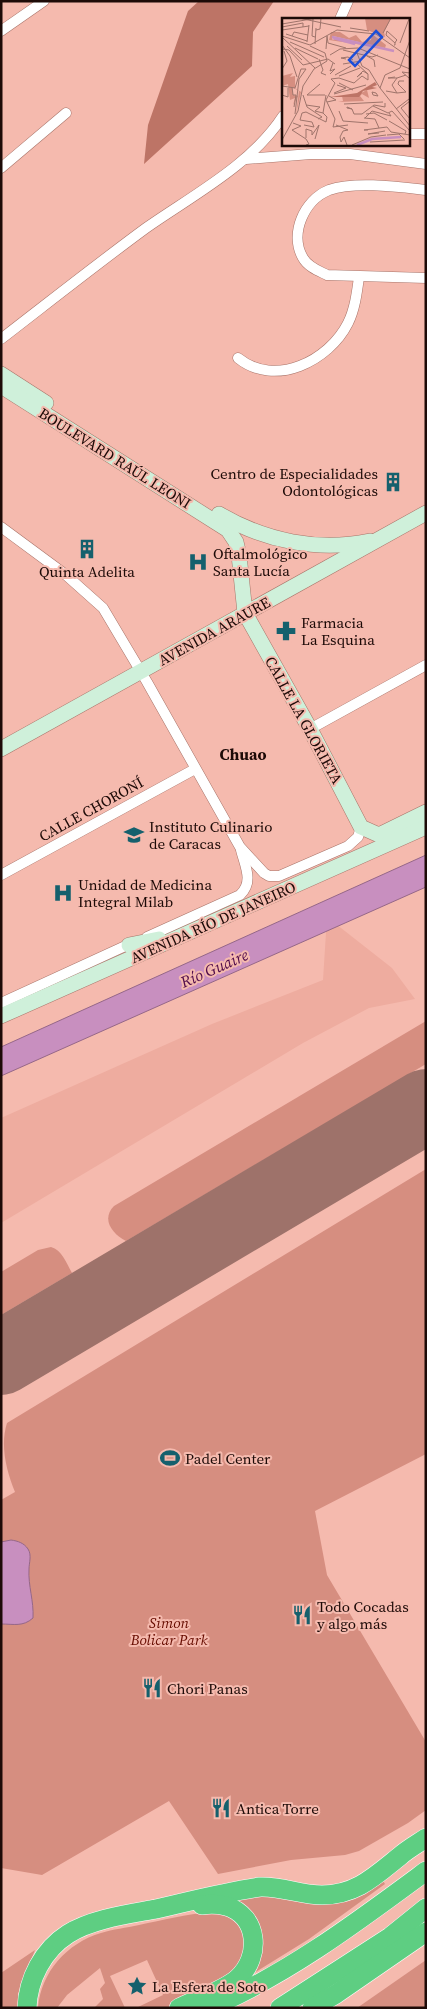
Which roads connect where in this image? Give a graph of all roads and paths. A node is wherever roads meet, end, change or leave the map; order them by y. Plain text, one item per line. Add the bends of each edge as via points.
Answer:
1 (44, 1) edge
2 (348, 1) edge
3 (340, 18) edge
4 (1, 31) edge
5 (66, 113) dead end
6 (282, 117) edge
7 (270, 134) junction
8 (282, 134) edge
9 (410, 134) edge
10 (426, 134) edge
11 (246, 159) junction
12 (426, 164) edge
13 (1, 168) edge
14 (426, 190) edge
15 (359, 277) junction
16 (426, 278) edge
17 (1, 339) edge
18 (238, 358) dead end
19 (1, 374) edge
20 (1, 386) edge
21 (426, 513) edge
22 (1, 527) edge
23 (381, 539) junction
24 (245, 614) junction
25 (426, 665) edge
26 (141, 672) junction
27 (310, 729) junction
28 (1, 750) edge
29 (195, 769) junction
30 (426, 812) edge
31 (361, 827) junction
32 (426, 828) edge
33 (240, 847) junction
34 (1, 875) edge
35 (185, 934) junction
36 (129, 945) junction
37 (1, 1002) edge
38 (1, 1016) edge
39 (426, 1838) edge
40 (426, 1872) edge
41 (426, 1908) edge
42 (426, 1932) edge
43 (27, 2008) edge
44 (32, 2008) edge
45 (179, 2008) edge
46 (209, 2008) edge
47 (280, 2008) edge
48 (312, 2008) edge

1 - 4 street
2 - 3 street
5 - 13 street
6 - 7 street
7 - 8 street
7 - 11 street
9 - 10 street
11 - 12 street via 350,154
11 - 17 street via 144,230
14 - 15 street via 392,186 329,190 305,211 296,240 303,258 327,276
15 - 16 street
15 - 18 street via 349,321 340,337 324,353 285,370 266,371 248,366
19 - 23 street, BOULEVARD RAÚL LEONI via 216,512 251,530 293,543 361,543
20 - 24 street, BOULEVARD RAÚL LEONI via 228,530 240,555
21 - 23 street, AVENIDA ARAURE
22 - 26 street via 97,601
23 - 24 street, AVENIDA ARAURE
24 - 26 street, AVENIDA ARAURE
24 - 27 street, CALLE LA GLORIETA
25 - 27 street
26 - 28 street, AVENIDA ARAURE
26 - 29 street
27 - 31 street, CALLE LA GLORIETA
29 - 33 street
29 - 34 street, CALLE CHORONÍ
30 - 31 street via 379,835
31 - 33 street via 358,837 348,846 279,876 264,873
32 - 35 street, AVENIDA RÍO DE JANEIRO
33 - 36 street, AVENIDA RÍO DE JANEIRO via 249,882 240,895
35 - 36 street
35 - 38 street, AVENIDA RÍO DE JANEIRO
36 - 37 street, AVENIDA RÍO DE JANEIRO
39 - 43 highway via 372,1879 351,1890 322,1895 260,1887 127,1915 76,1930 61,1939 44,1957 32,1982
40 - 46 highway via 327,1942
41 - 47 highway via 390,1937
42 - 48 highway
44 - 45 highway via 36,1985 47,1962 63,1944 84,1932 199,1905 226,1906 248,1924 253,1934 253,1954 249,1964 237,1979

